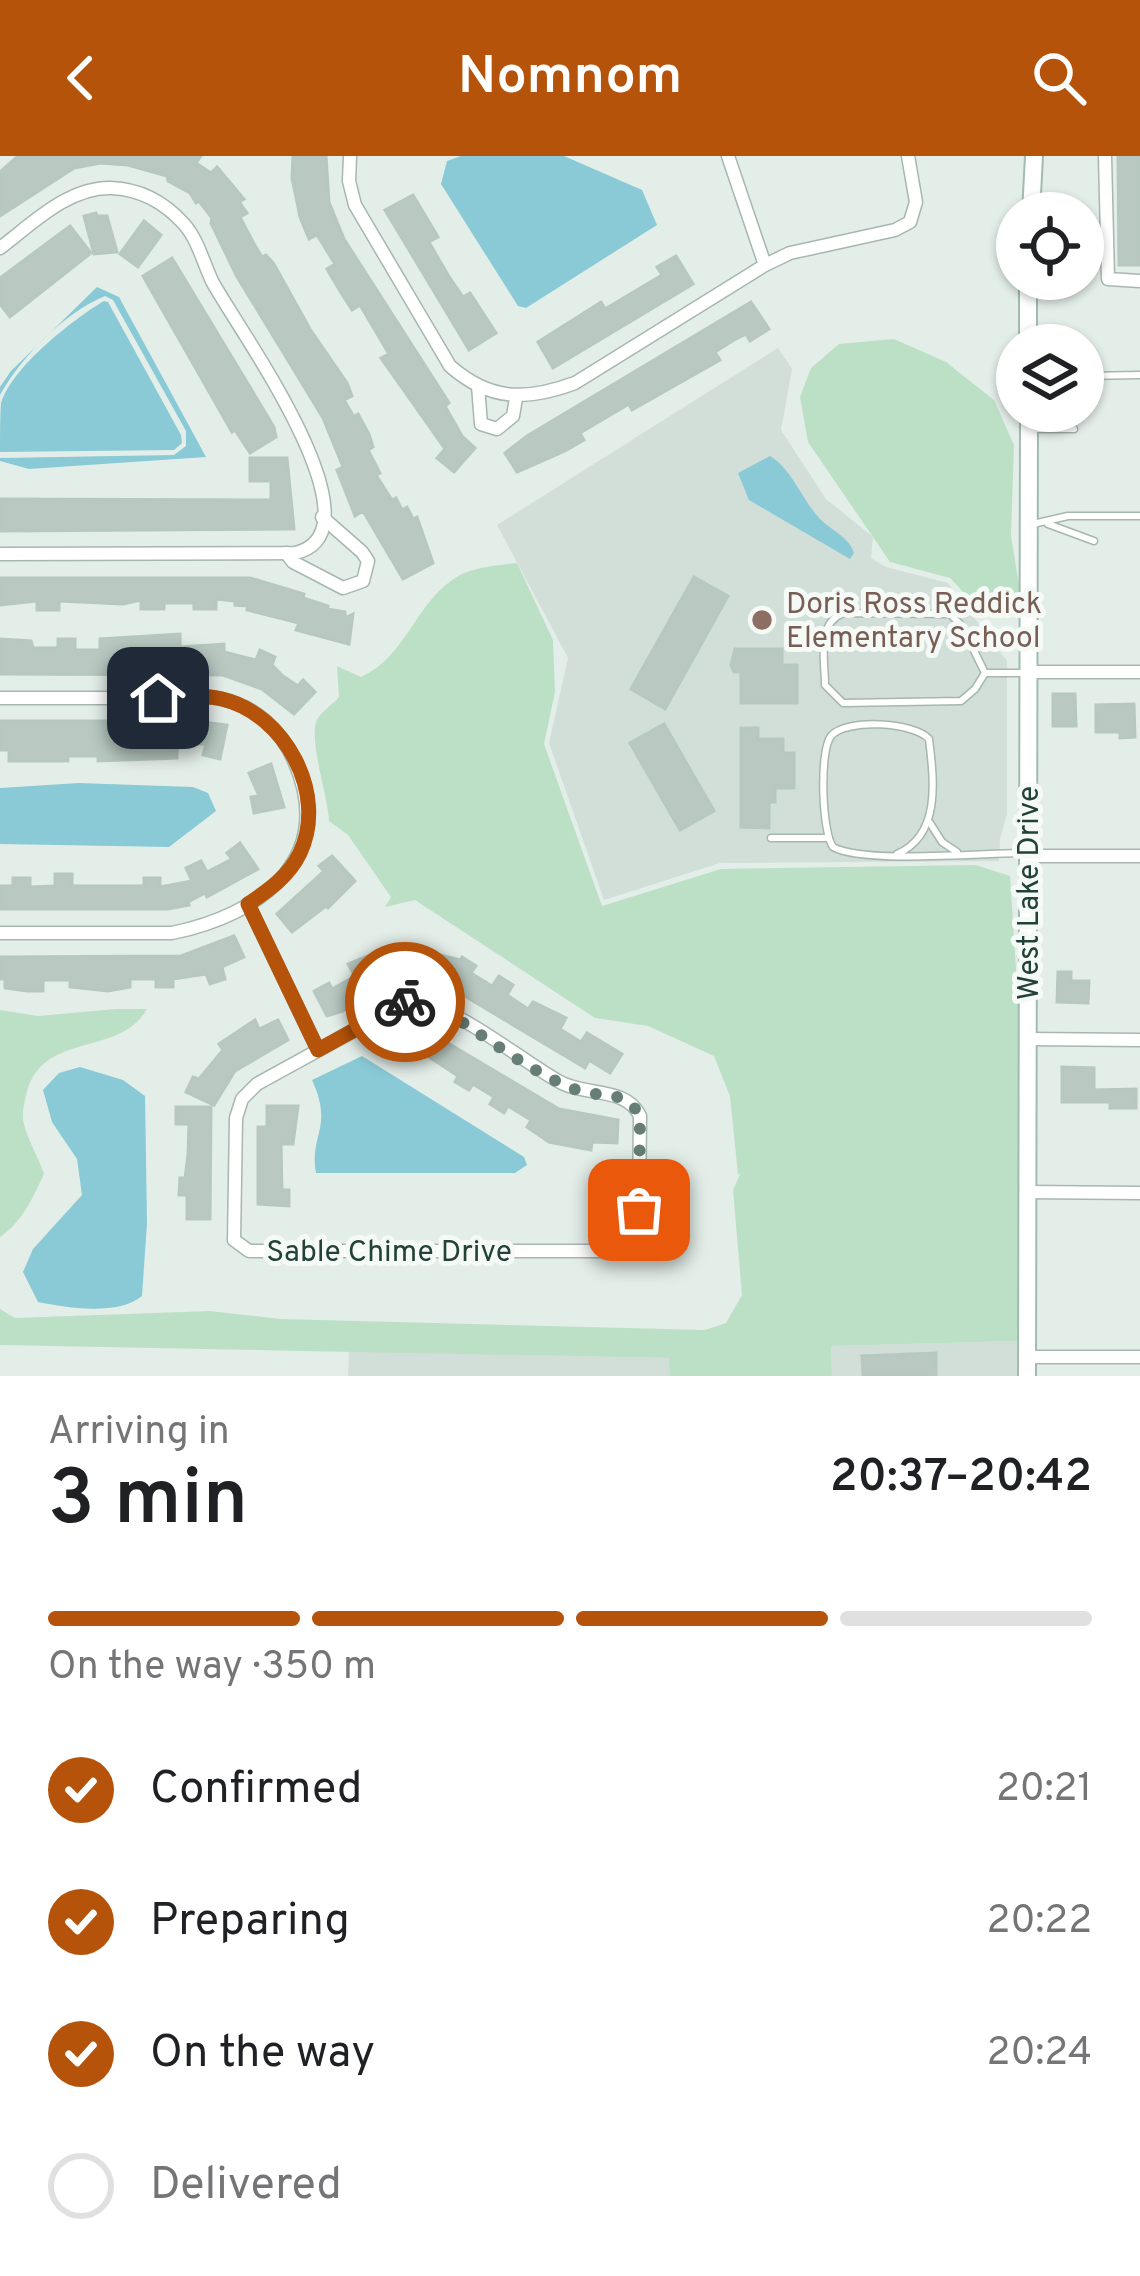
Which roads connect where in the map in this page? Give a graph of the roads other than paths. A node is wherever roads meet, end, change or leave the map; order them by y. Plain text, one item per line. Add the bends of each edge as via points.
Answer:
1 (350, 156) edge
2 (728, 156) edge
3 (908, 156) edge
4 (1034, 156) edge
5 (1105, 156) edge
6 (1032, 192) edge
7 (0, 248) edge
8 (765, 265) junction
9 (1140, 281) edge
10 (1140, 375) edge
11 (1104, 376) edge
12 (478, 386) junction
13 (516, 398) junction
14 (1030, 432) edge
15 (1140, 516) edge
16 (322, 518) junction
17 (1039, 524) junction
18 (1094, 541) dead end
19 (286, 553) junction
20 (0, 554) edge
21 (985, 673) junction
22 (1030, 673) junction
23 (1140, 673) edge
24 (0, 698) edge
25 (930, 823) junction
26 (771, 838) dead end
27 (826, 838) junction
28 (898, 854) junction
29 (960, 854) junction
30 (1029, 855) junction
31 (1140, 856) edge
32 (248, 904) junction
33 (0, 933) edge
34 (1027, 1039) junction
35 (1140, 1040) edge
36 (318, 1050) junction
37 (1027, 1192) junction
38 (1140, 1193) edge
39 (1140, 1357) edge
40 (1027, 1367) edge

1 - 12 street via 355,205 451,366
2 - 8 street
3 - 8 street via 916,202 910,222
4 - 6 street
5 - 9 street via 1108,279
7 - 16 street via 62,201 91,190 140,193 166,207 187,227 290,407 317,478
8 - 13 street via 574,383
10 - 11 lane
12 - 13 street
12 - 13 street via 481,424 496,429 513,416
14 - 17 street, West Lake Drive
15 - 17 lane
16 - 19 street via 307,550
16 - 19 street via 362,551 364,581 343,588
17 - 18 lane
17 - 22 street, West Lake Drive
19 - 20 street
21 - 21 lane via 950,614 843,613 824,630 829,693 843,703 961,701
21 - 22 lane
22 - 23 street
22 - 30 street, West Lake Drive
24 - 32 street via 222,699 274,728 306,788 308,832 287,874
25 - 27 lane via 926,734 908,725 845,726 825,754
25 - 28 lane via 919,843
25 - 29 lane
26 - 27 lane
27 - 28 lane via 840,852
28 - 29 lane
29 - 30 lane
30 - 31 street
30 - 34 street, West Lake Drive
32 - 33 street via 172,933
32 - 36 street
34 - 35 street
34 - 37 street, West Lake Drive
36 - 36 street, Sable Chime Drive via 242,1099 234,1240 249,1251 620,1251 635,1238 640,1117 626,1097 579,1092 420,1000 390,1007
37 - 38 street
37 - 40 street, West Lake Drive
39 - 40 street

